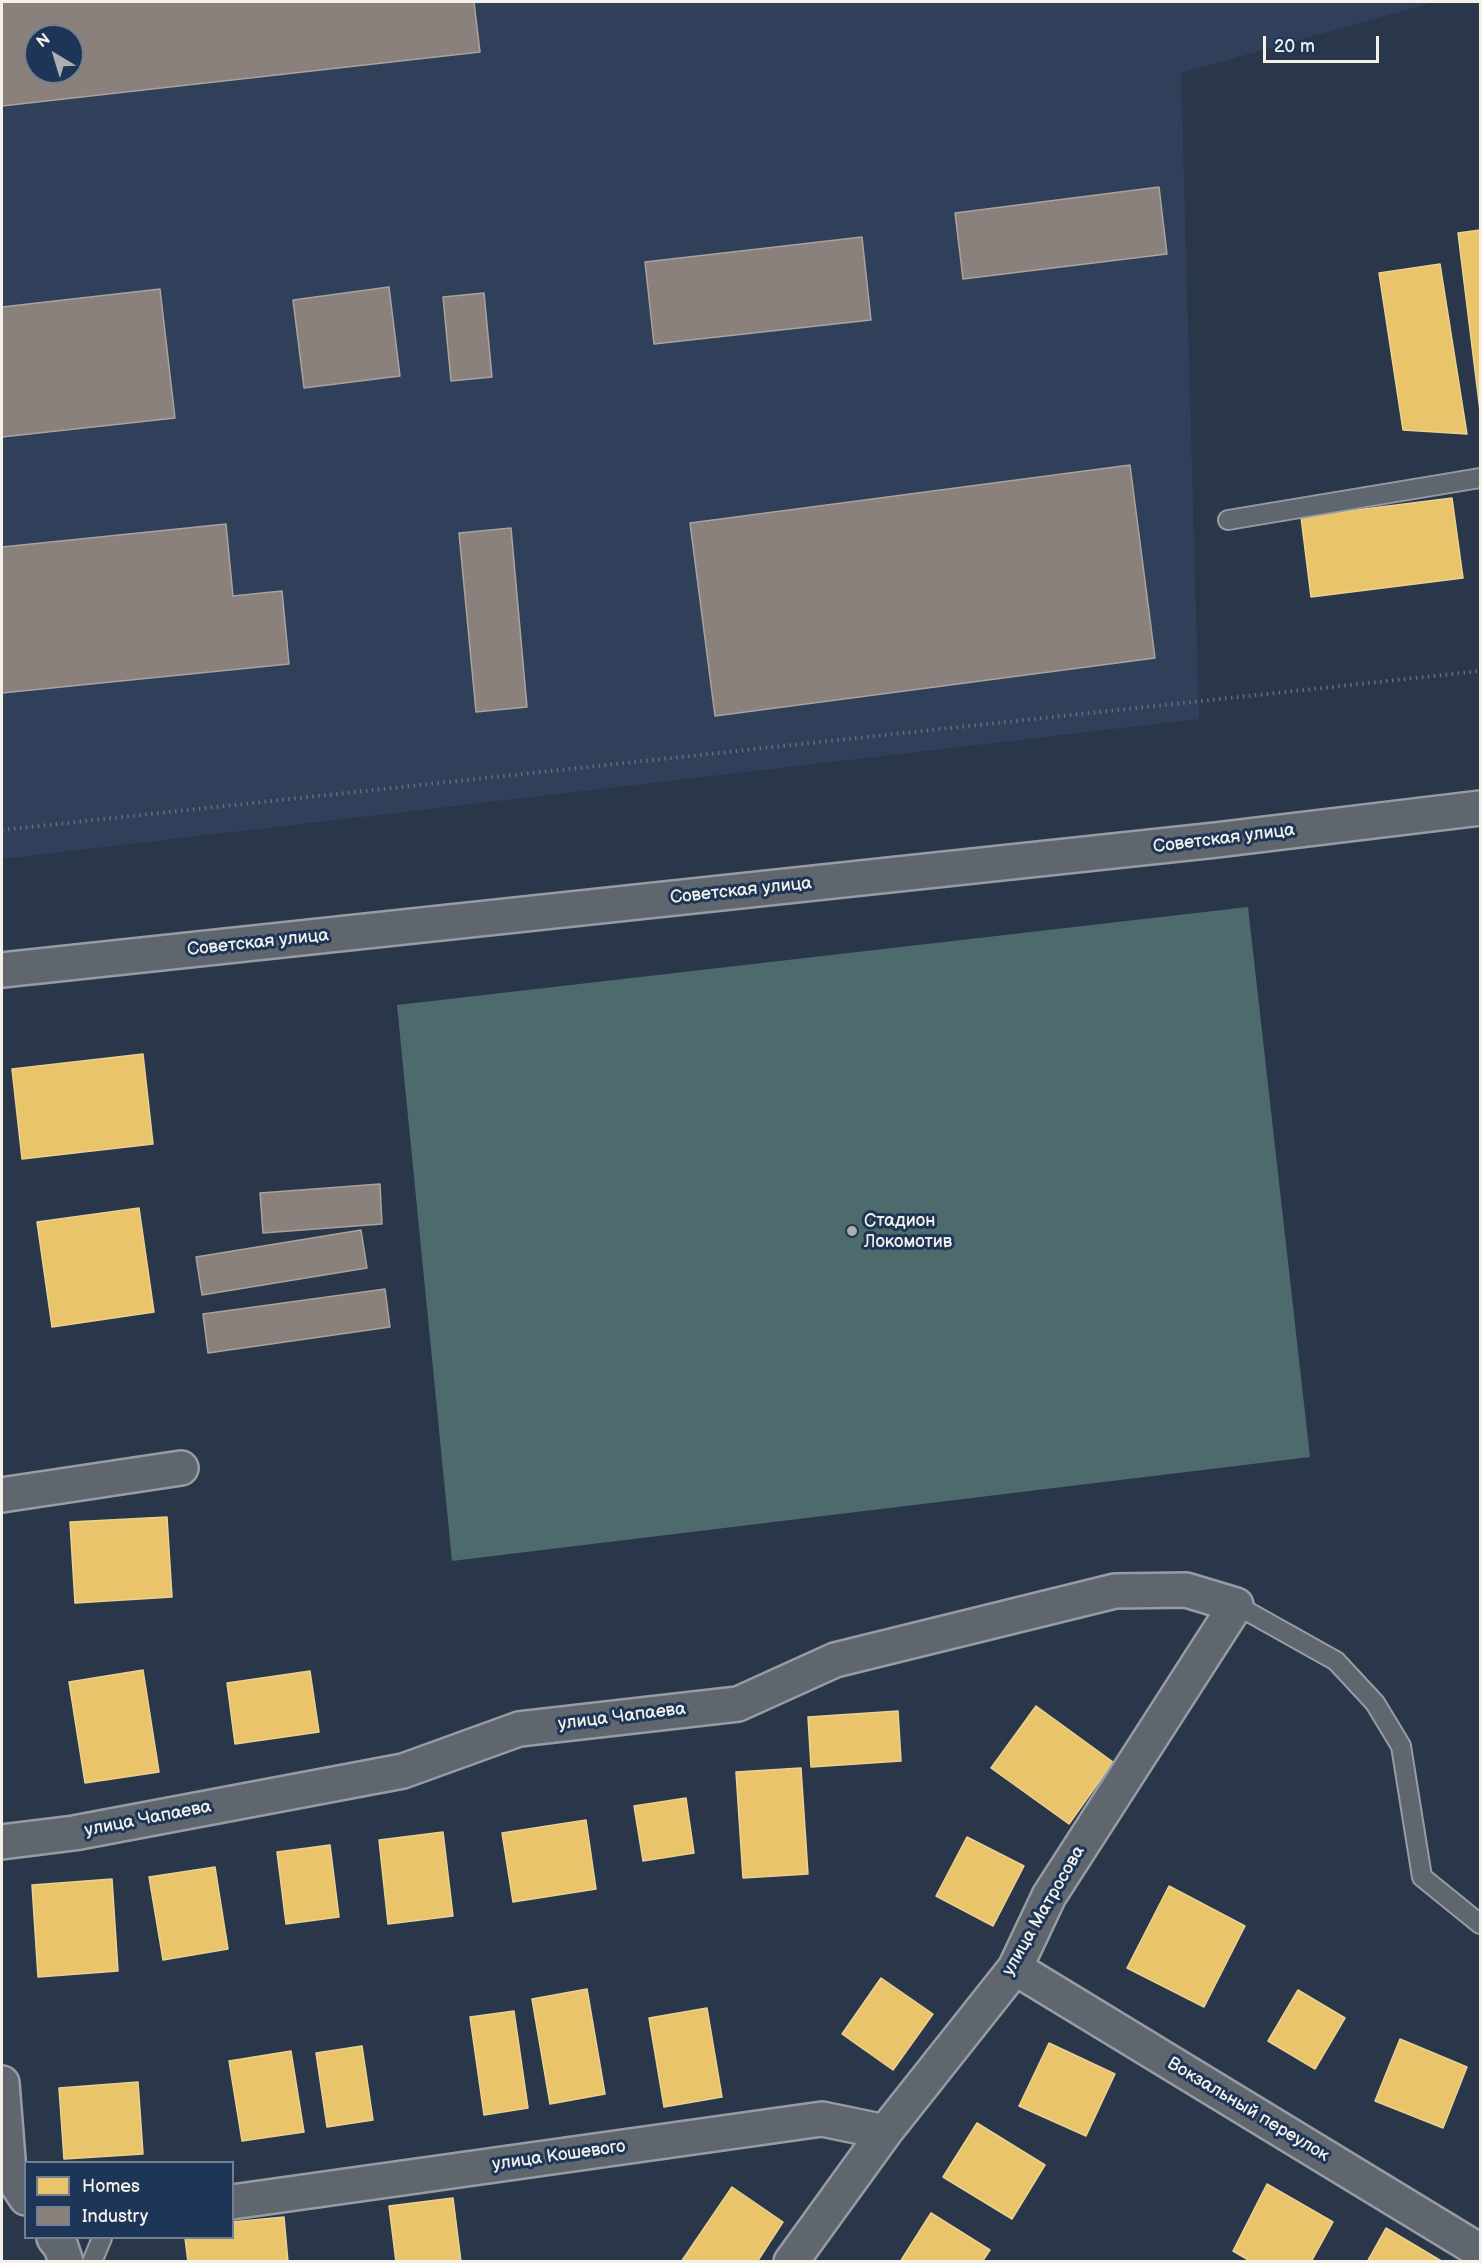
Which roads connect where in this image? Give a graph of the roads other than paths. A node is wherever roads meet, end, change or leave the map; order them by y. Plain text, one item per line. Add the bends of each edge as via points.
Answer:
1 (1480, 478) edge
2 (1228, 520) dead end
3 (1480, 808) edge
4 (2, 970) edge
5 (181, 1468) dead end
6 (2, 1495) edge
7 (1236, 1605) junction
8 (2, 1842) edge
9 (1480, 1924) edge
10 (1015, 1968) junction
11 (2, 2083) edge
12 (885, 2132) junction
13 (24, 2195) edge
14 (234, 2202) edge
15 (55, 2239) edge
16 (102, 2239) edge
17 (1480, 2251) edge
18 (66, 2262) edge
19 (92, 2262) edge
20 (791, 2262) edge

1 - 2 lane
3 - 4 street, Советская улица via 1204,842
5 - 6 street
7 - 8 street, улица Чапаева via 1186,1590 1115,1591 836,1660 738,1704 519,1729 403,1771 74,1833
7 - 9 lane via 1336,1661 1375,1703 1401,1746 1422,1876
7 - 10 street, улица Матросова via 1049,1896
10 - 12 street, улица Матросова
10 - 17 street, Вокзальный переулок
11 - 13 street via 9,2172
12 - 14 street, улица Кошевого via 822,2119
12 - 20 street, улица Матросова
15 - 18 street
16 - 19 lane

